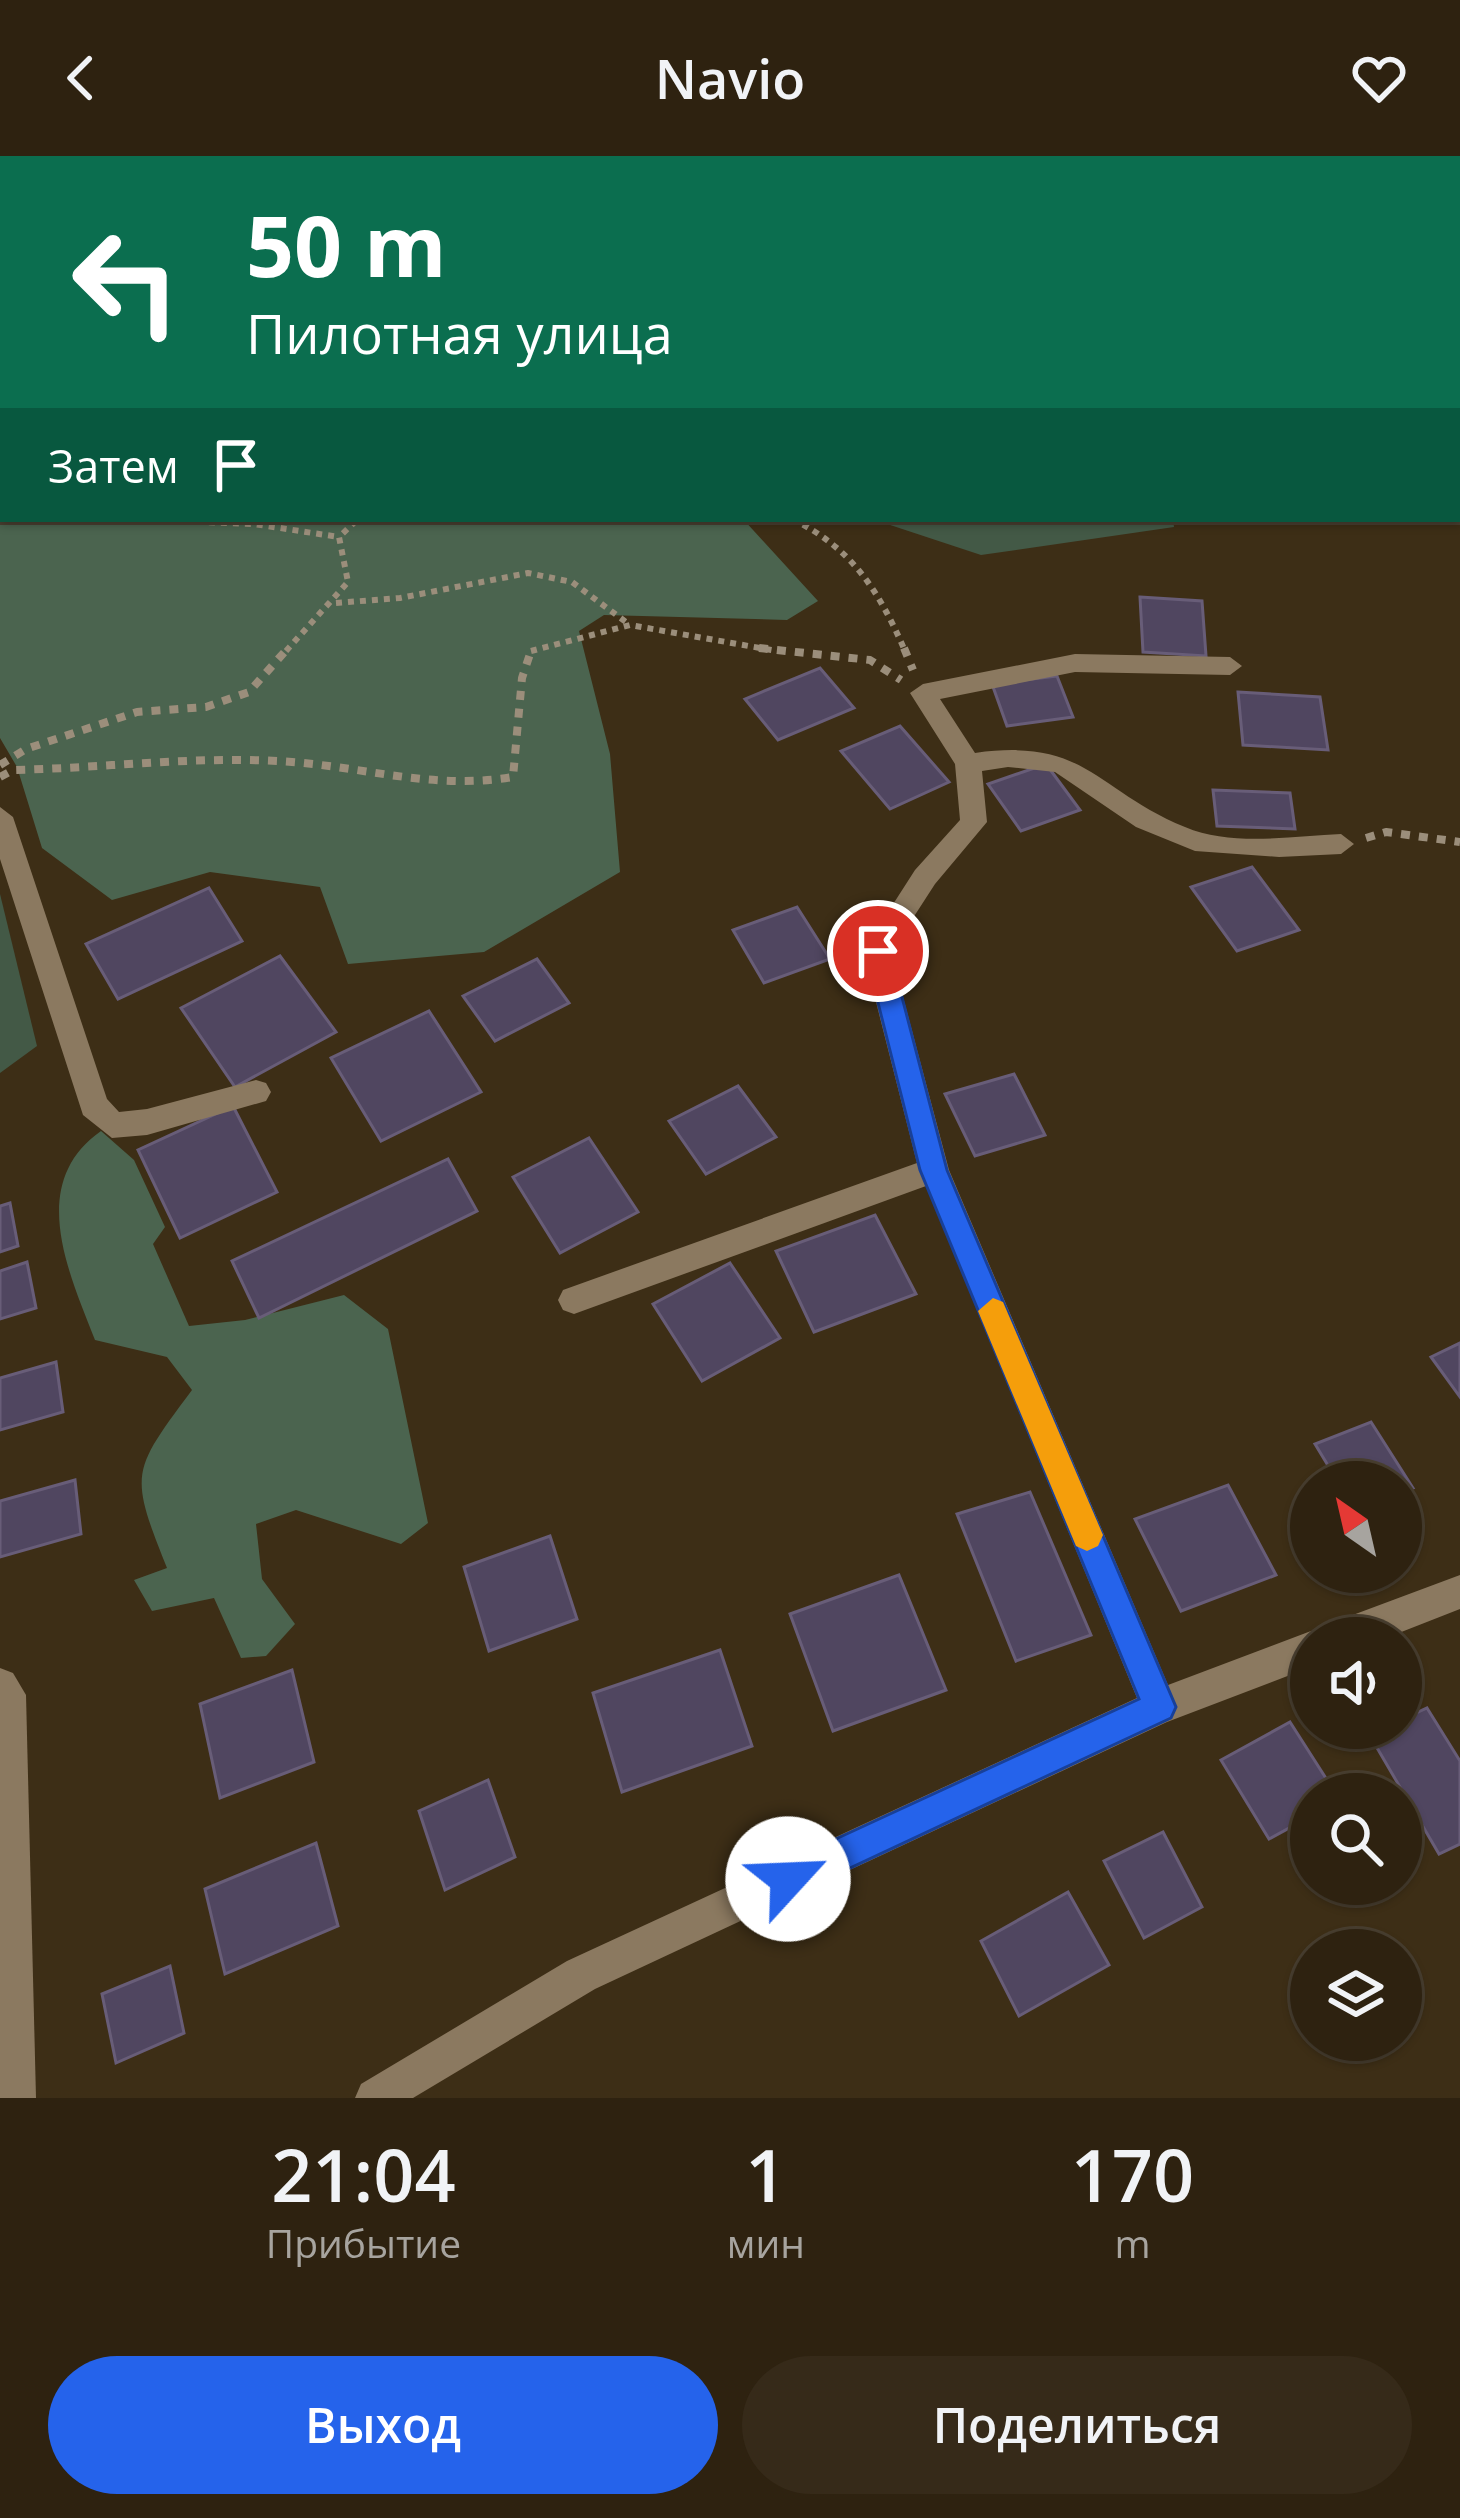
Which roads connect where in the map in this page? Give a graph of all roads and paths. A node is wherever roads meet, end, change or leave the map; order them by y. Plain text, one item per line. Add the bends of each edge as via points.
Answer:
1 (202, 522) edge
2 (355, 522) edge
3 (799, 522) edge
4 (339, 537) junction
5 (334, 603) junction
6 (630, 625) junction
7 (1230, 666) dead end
8 (923, 693) junction
9 (968, 763) junction
10 (0, 765) edge
11 (0, 777) edge
12 (0, 817) edge
13 (1460, 842) edge
14 (1342, 844) joint
15 (256, 1092) dead end
16 (934, 1170) junction
17 (574, 1300) dead end
18 (1460, 1592) edge
19 (1394, 1617) edge
20 (1290, 1656) edge
21 (0, 1686) edge
22 (1159, 1707) junction
23 (16, 2098) edge
24 (375, 2098) edge

1 - 4 path
2 - 4 path
3 - 8 path via 824,532 872,575
4 - 5 path via 348,582
5 - 6 path via 528,573 572,582
5 - 10 path via 249,692 206,707 136,712 26,748
6 - 8 path via 869,661
6 - 11 path via 532,648 521,666 523,753 513,777 412,785 294,763 13,770
7 - 8 street via 1076,664
8 - 9 street
9 - 14 street via 1054,757 1177,836 1246,846
9 - 16 street via 974,822 878,951
12 - 15 street via 94,1106 112,1125 147,1122
13 - 14 path via 1386,832
16 - 17 street
16 - 22 street
18 - 19 street
20 - 22 street
21 - 23 street via 8,1695
22 - 24 street via 581,1975

